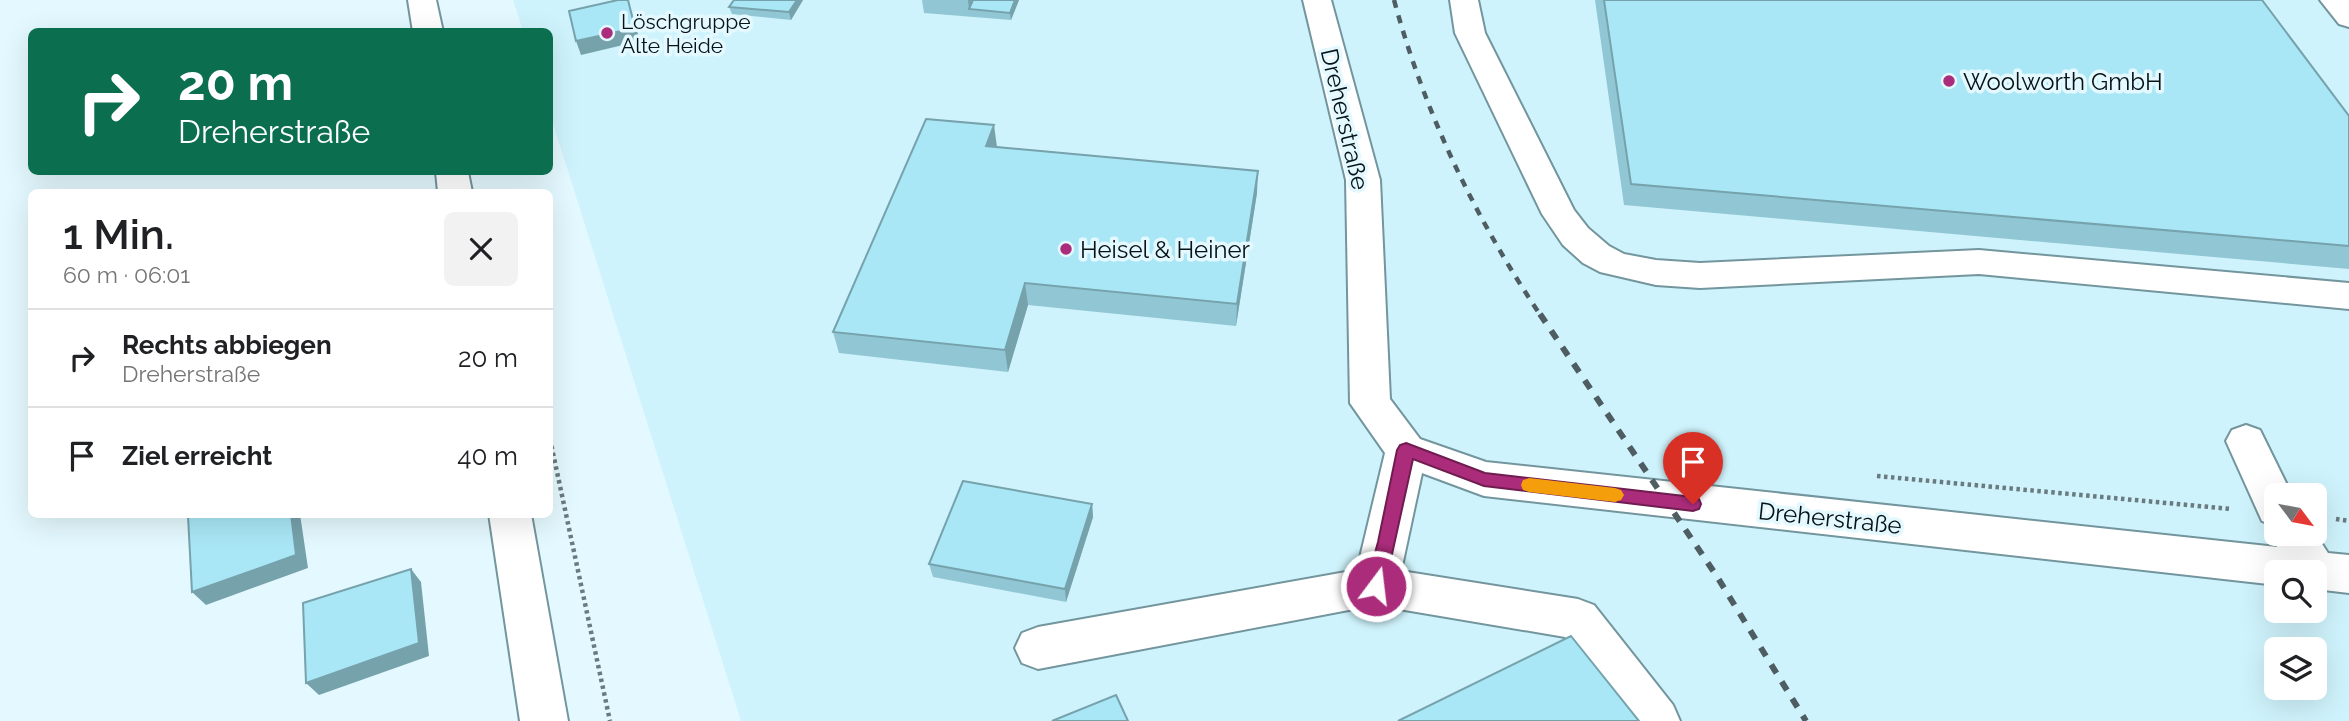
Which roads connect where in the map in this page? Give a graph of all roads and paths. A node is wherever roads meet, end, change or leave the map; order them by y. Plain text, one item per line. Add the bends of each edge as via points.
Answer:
1 (422, 0) edge
2 (1317, 0) edge
3 (1464, 0) edge
4 (2334, 0) edge
5 (2349, 18) edge
6 (427, 28) edge
7 (2349, 296) edge
8 (2246, 441) dead end
9 (1406, 450) junction
10 (553, 453) edge
11 (2265, 483) edge
12 (511, 518) edge
13 (2305, 546) edge
14 (2332, 572) edge
15 (1376, 586) junction
16 (1038, 648) dead end
17 (544, 721) edge
18 (610, 721) edge
19 (1656, 721) edge

1 - 6 street
2 - 9 street, Dreherstraße via 1363,180 1370,403
3 - 7 street via 1470,33 1559,214 1577,240 1610,262 1650,272 1707,276 1979,262
4 - 5 street
8 - 11 street
9 - 14 street, Dreherstraße via 1484,480
9 - 15 street
10 - 18 path
12 - 17 street
13 - 14 street
15 - 16 street
15 - 19 street via 1578,619

